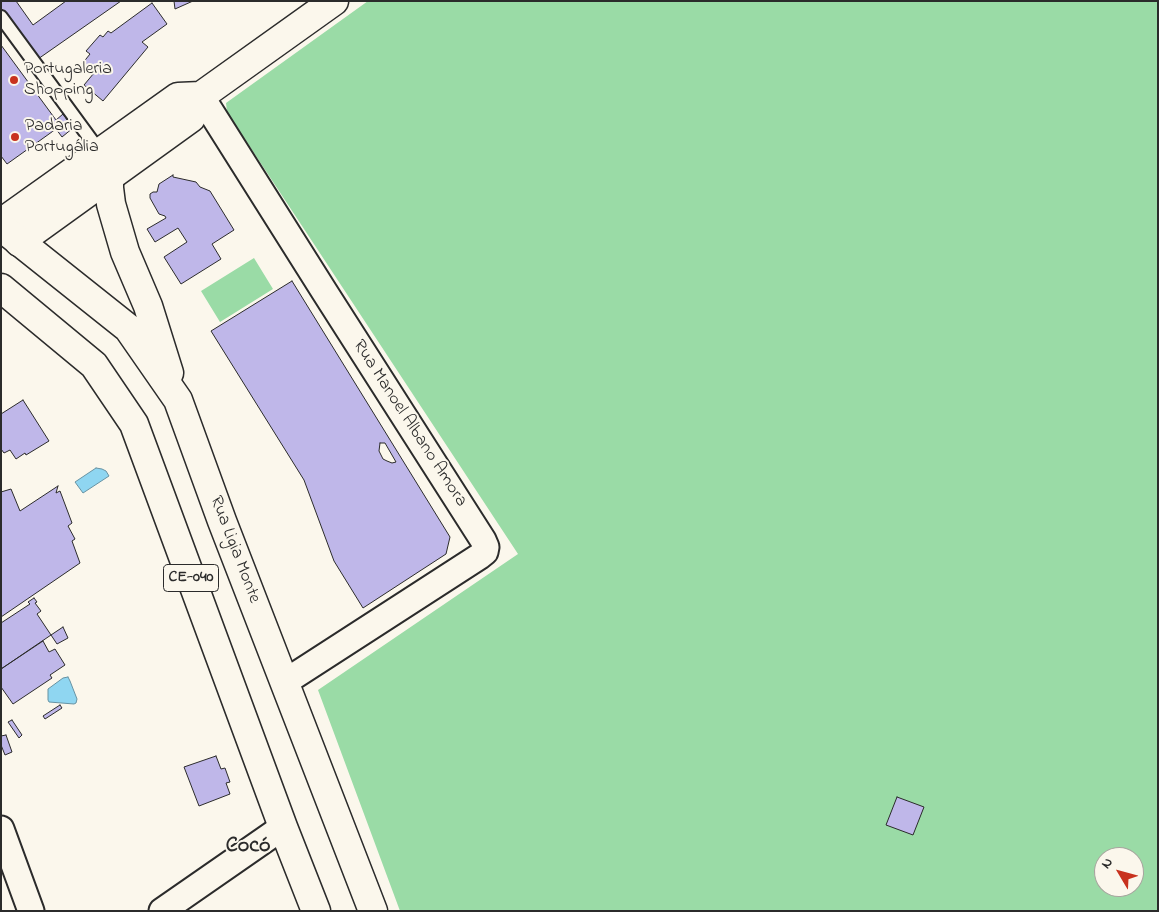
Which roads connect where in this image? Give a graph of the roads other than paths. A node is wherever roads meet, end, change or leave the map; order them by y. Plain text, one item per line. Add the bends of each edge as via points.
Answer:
1 (334, 1) edge
2 (1, 16) edge
3 (201, 96) junction
4 (100, 152) junction
5 (109, 178) junction
6 (6, 237) edge
7 (1, 288) edge
8 (178, 400) junction
9 (285, 682) junction
10 (283, 827) junction
11 (1, 829) edge
12 (31, 911) edge
13 (162, 911) edge
14 (316, 911) edge
15 (373, 911) edge

1 - 3 main road
2 - 4 lane
3 - 4 main road via 178,97
3 - 5 main road via 192,118
3 - 9 street, Rua Manoel Albano Amora via 486,547 480,556
4 - 6 main road
5 - 6 main road
5 - 8 main road via 111,204 125,252 148,306
6 - 8 main road, Rua Ligia Monte / CE-040 via 128,328
7 - 10 main road, CE-040 via 94,365 134,424
8 - 9 main road, Rua Ligia Monte / CE-040
9 - 15 main road, Rua Ligia Monte / CE-040
10 - 13 street
10 - 14 main road, CE-040
11 - 12 street

